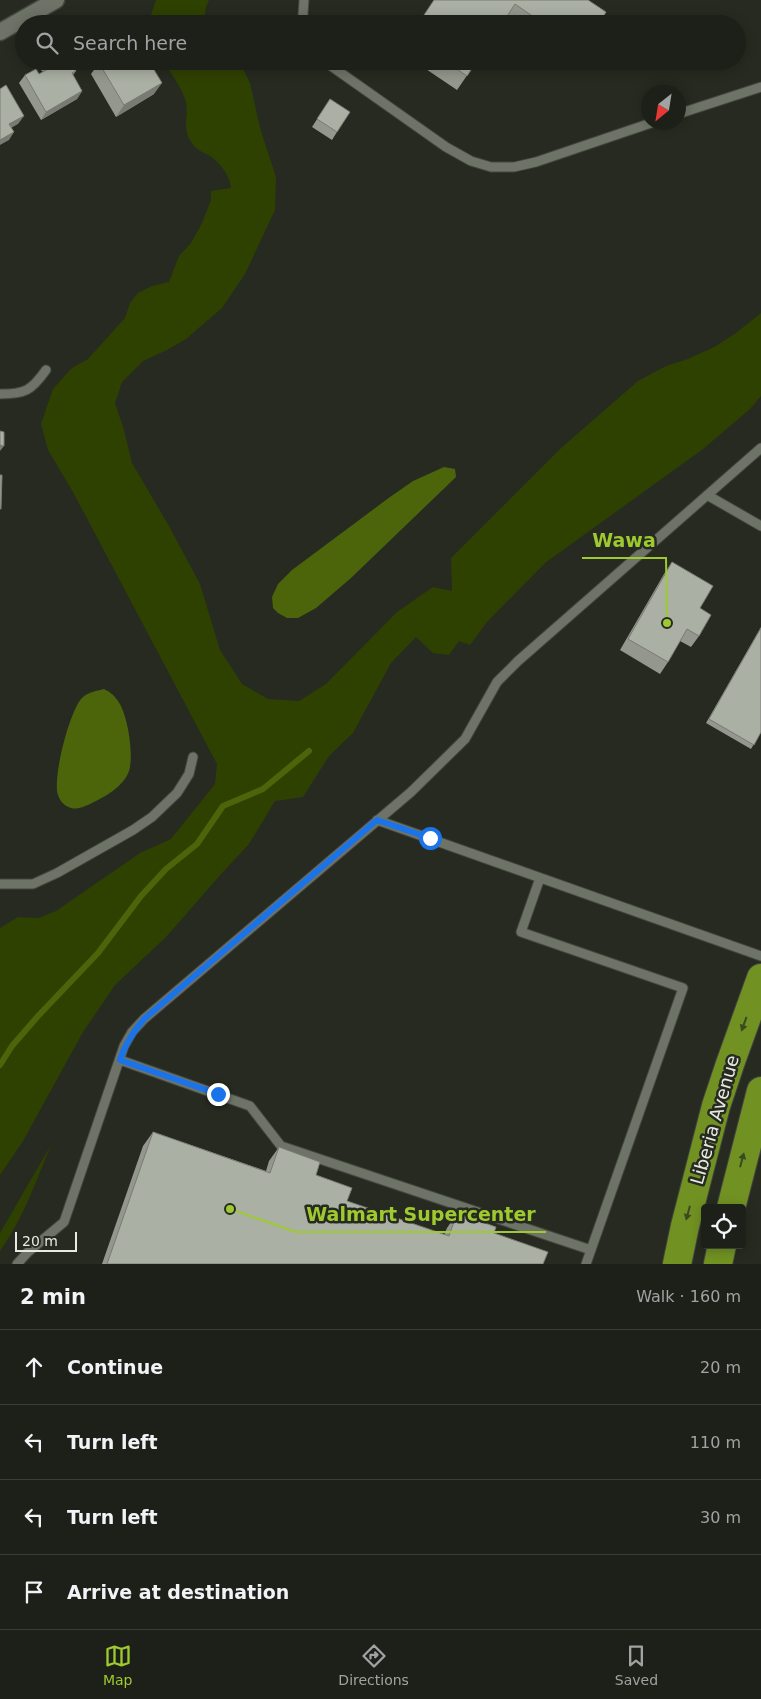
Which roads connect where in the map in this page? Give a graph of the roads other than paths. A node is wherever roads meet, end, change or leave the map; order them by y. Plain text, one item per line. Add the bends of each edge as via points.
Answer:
1 (56, 0) edge
2 (304, 0) edge
3 (30, 15) edge
4 (303, 15) edge
5 (15, 23) edge
6 (0, 32) edge
7 (337, 70) edge
8 (761, 86) edge
9 (686, 111) edge
10 (641, 126) edge
11 (46, 370) dead end
12 (0, 394) edge
13 (759, 454) edge
14 (708, 495) junction
15 (761, 526) edge
16 (193, 757) dead end
17 (377, 820) junction
18 (540, 878) junction
19 (0, 884) edge
20 (761, 956) edge
21 (761, 978) edge
22 (120, 1060) junction
23 (761, 1091) edge
24 (731, 1204) edge
25 (721, 1249) edge
26 (591, 1250) junction
27 (17, 1264) edge
28 (586, 1264) edge
29 (677, 1264) edge
30 (718, 1264) edge

1 - 3 street
2 - 4 lane
5 - 6 street
7 - 10 lane via 446,147 470,161 491,167 514,167 536,162
8 - 9 lane
11 - 12 lane via 28,390
13 - 14 lane
14 - 15 lane
14 - 17 lane via 518,661 497,682 465,739
16 - 19 lane via 189,774 177,794 152,817 88,856 33,884
17 - 18 lane
17 - 22 lane via 144,1019 132,1032
18 - 20 lane
18 - 26 lane via 520,932 683,988
21 -> 29 highway, Liberia Avenue via 716,1106
22 - 26 lane via 250,1106 282,1146
22 - 27 lane via 64,1222
24 -> 23 highway, Liberia Avenue
25 - 30 highway
26 - 28 lane

